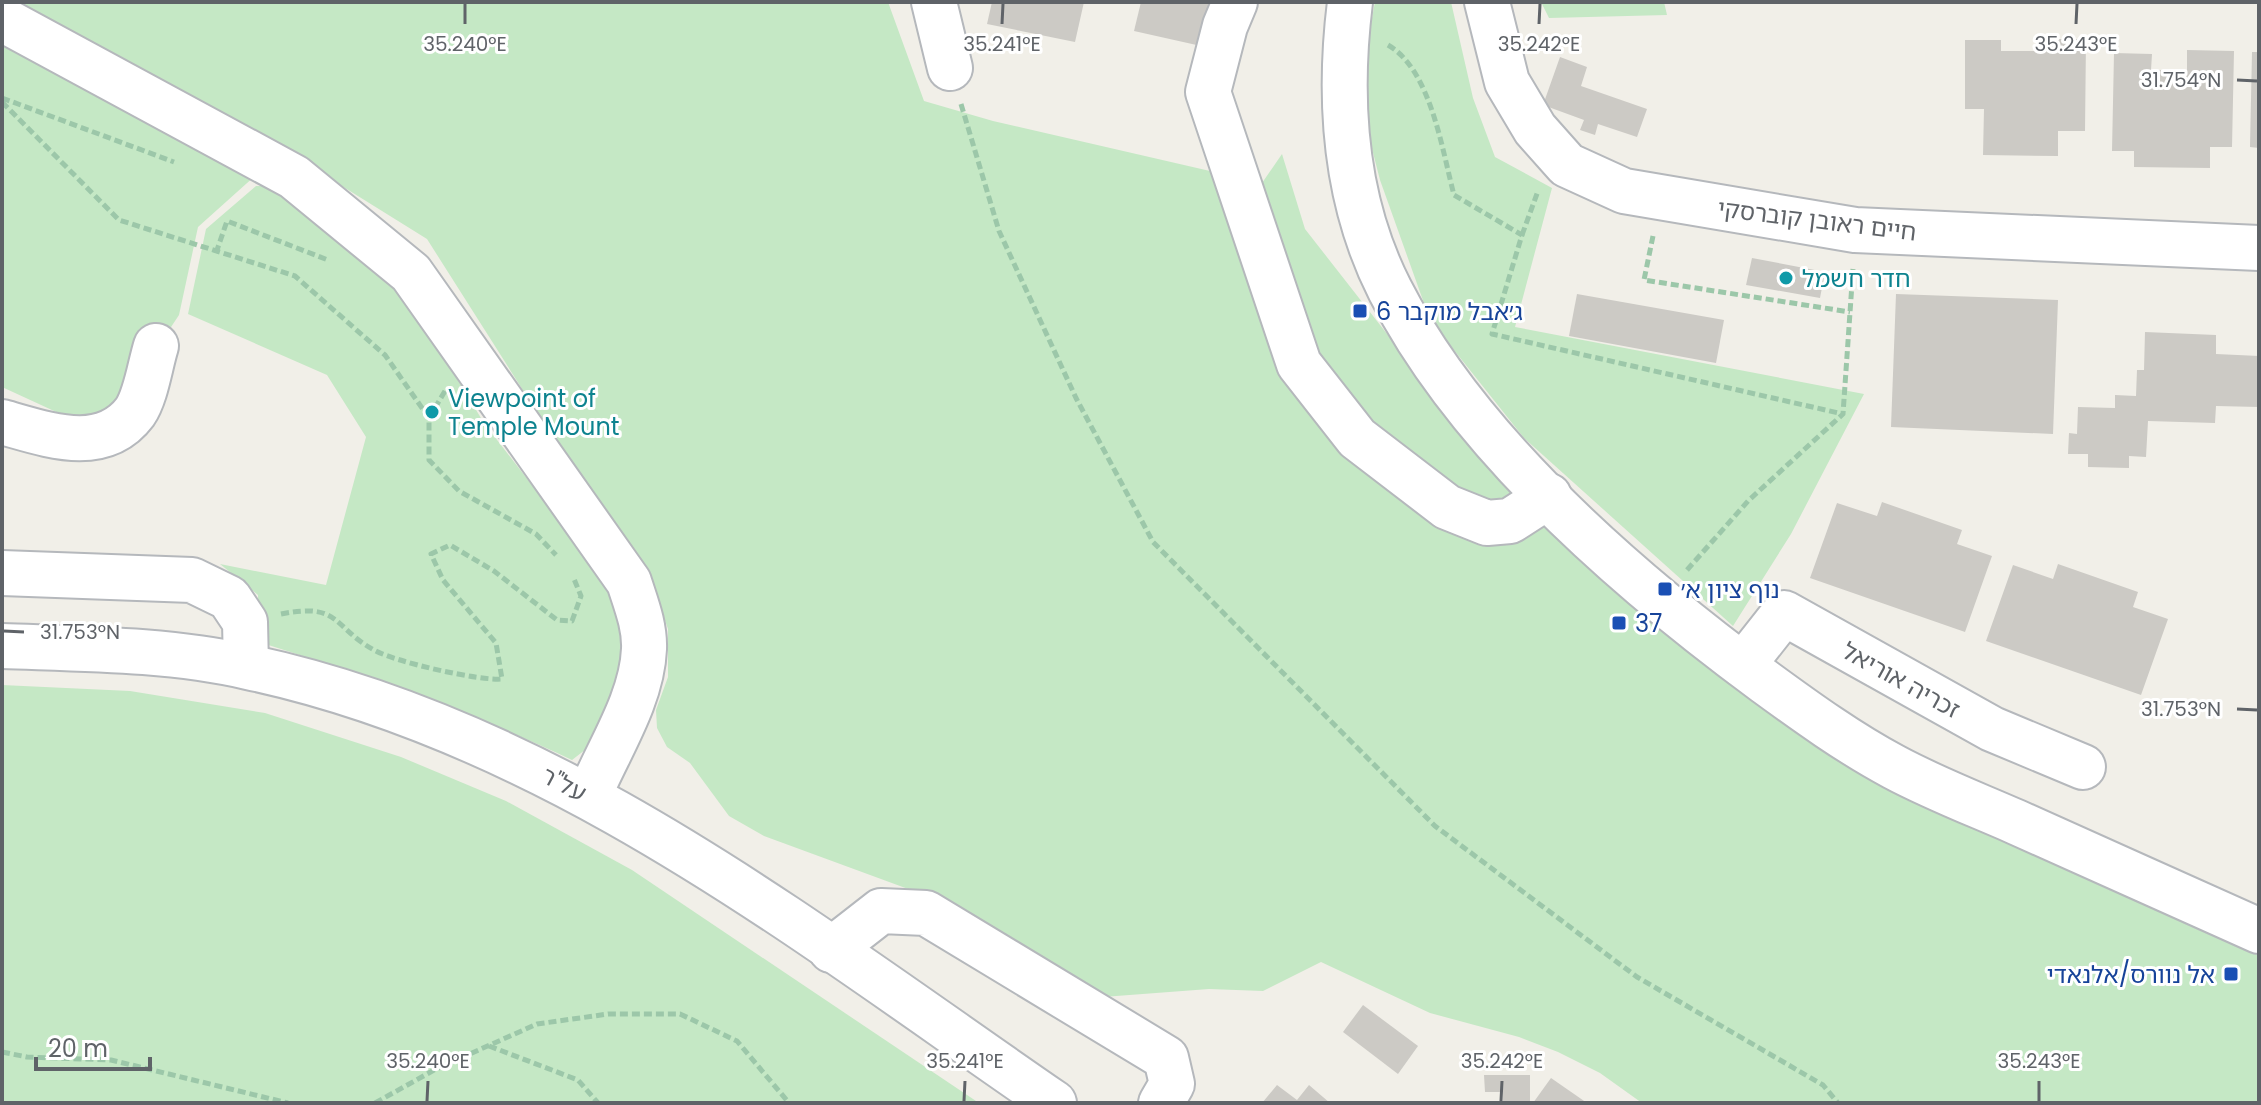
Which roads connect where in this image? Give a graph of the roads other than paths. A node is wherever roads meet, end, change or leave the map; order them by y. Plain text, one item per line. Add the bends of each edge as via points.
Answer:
1 (934, 2) edge
2 (1235, 2) edge
3 (1487, 2) edge
4 (1349, 12) edge
5 (2, 19) edge
6 (950, 68) road end
7 (2259, 248) edge
8 (156, 346) dead end
9 (2, 422) edge
10 (1549, 496) junction
11 (2, 573) edge
12 (2, 646) edge
13 (1743, 665) junction
14 (246, 666) junction
15 (2083, 767) dead end
16 (589, 796) junction
17 (2259, 931) edge
18 (831, 950) junction
19 (1054, 1103) edge
20 (1161, 1103) edge

1 - 6 street
2 - 10 street via 1208,92 1299,364 1357,438 1447,507 1487,523 1510,521
3 - 7 street, חיים ראובן קוברסקי via 1507,82 1535,129 1567,165 1624,191 1855,230
4 - 10 street via 1345,134 1357,201 1389,288 1438,369 1515,464
5 - 16 street via 294,177 411,273 629,582 642,623 640,677
8 - 9 street via 135,411 101,438 75,439
10 - 13 street via 1660,601
11 - 14 street via 192,580 229,598 245,622
12 - 14 street, על"ר
13 - 15 street, זכריה אוריאל via 1784,613 1992,729
13 - 17 street via 1893,767
14 - 16 street, על"ר via 329,686 411,715 496,749
16 - 18 street, על"ר via 709,866
18 - 19 street, על"ר
18 - 20 street via 881,911 926,913 1166,1058 1172,1084

